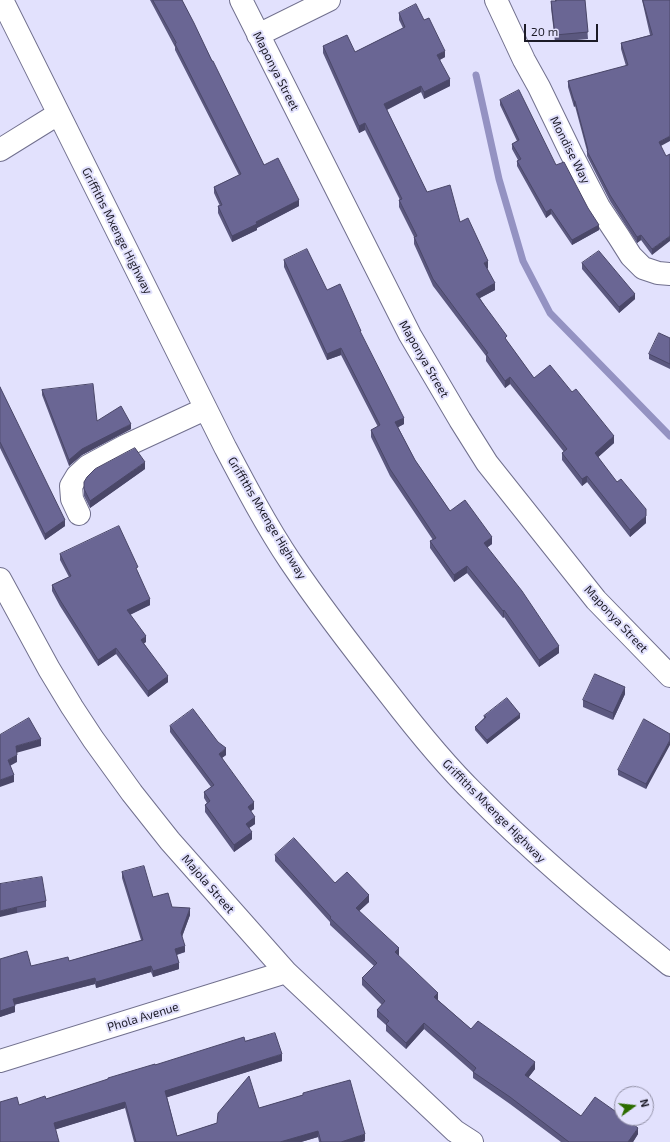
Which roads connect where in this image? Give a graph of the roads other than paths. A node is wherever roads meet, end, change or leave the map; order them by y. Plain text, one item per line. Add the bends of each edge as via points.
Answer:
1 (2, 0) edge
2 (241, 0) edge
3 (329, 0) edge
4 (496, 0) edge
5 (258, 35) junction
6 (58, 114) junction
7 (0, 150) edge
8 (670, 274) edge
9 (206, 409) junction
10 (78, 514) dead end
11 (2, 589) edge
12 (670, 676) edge
13 (670, 965) edge
14 (286, 972) junction
15 (0, 1061) edge
16 (457, 1138) edge

1 - 6 street, Griffiths Mxenge Highway
2 - 5 street, Maponya Street
3 - 5 street
4 - 8 street, Mondise Way via 571,153 618,237 643,268
5 - 12 street, Maponya Street via 410,336 483,457 596,600
6 - 7 street
6 - 9 street, Griffiths Mxenge Highway
9 - 10 street via 88,466 71,486 72,499
9 - 13 street, Griffiths Mxenge Highway via 251,495 290,560 363,661 423,737 473,793 541,858
11 - 14 street, Majola Street via 72,707 132,793 170,841
14 - 15 street, Phola Avenue
14 - 16 street, Majola Street

